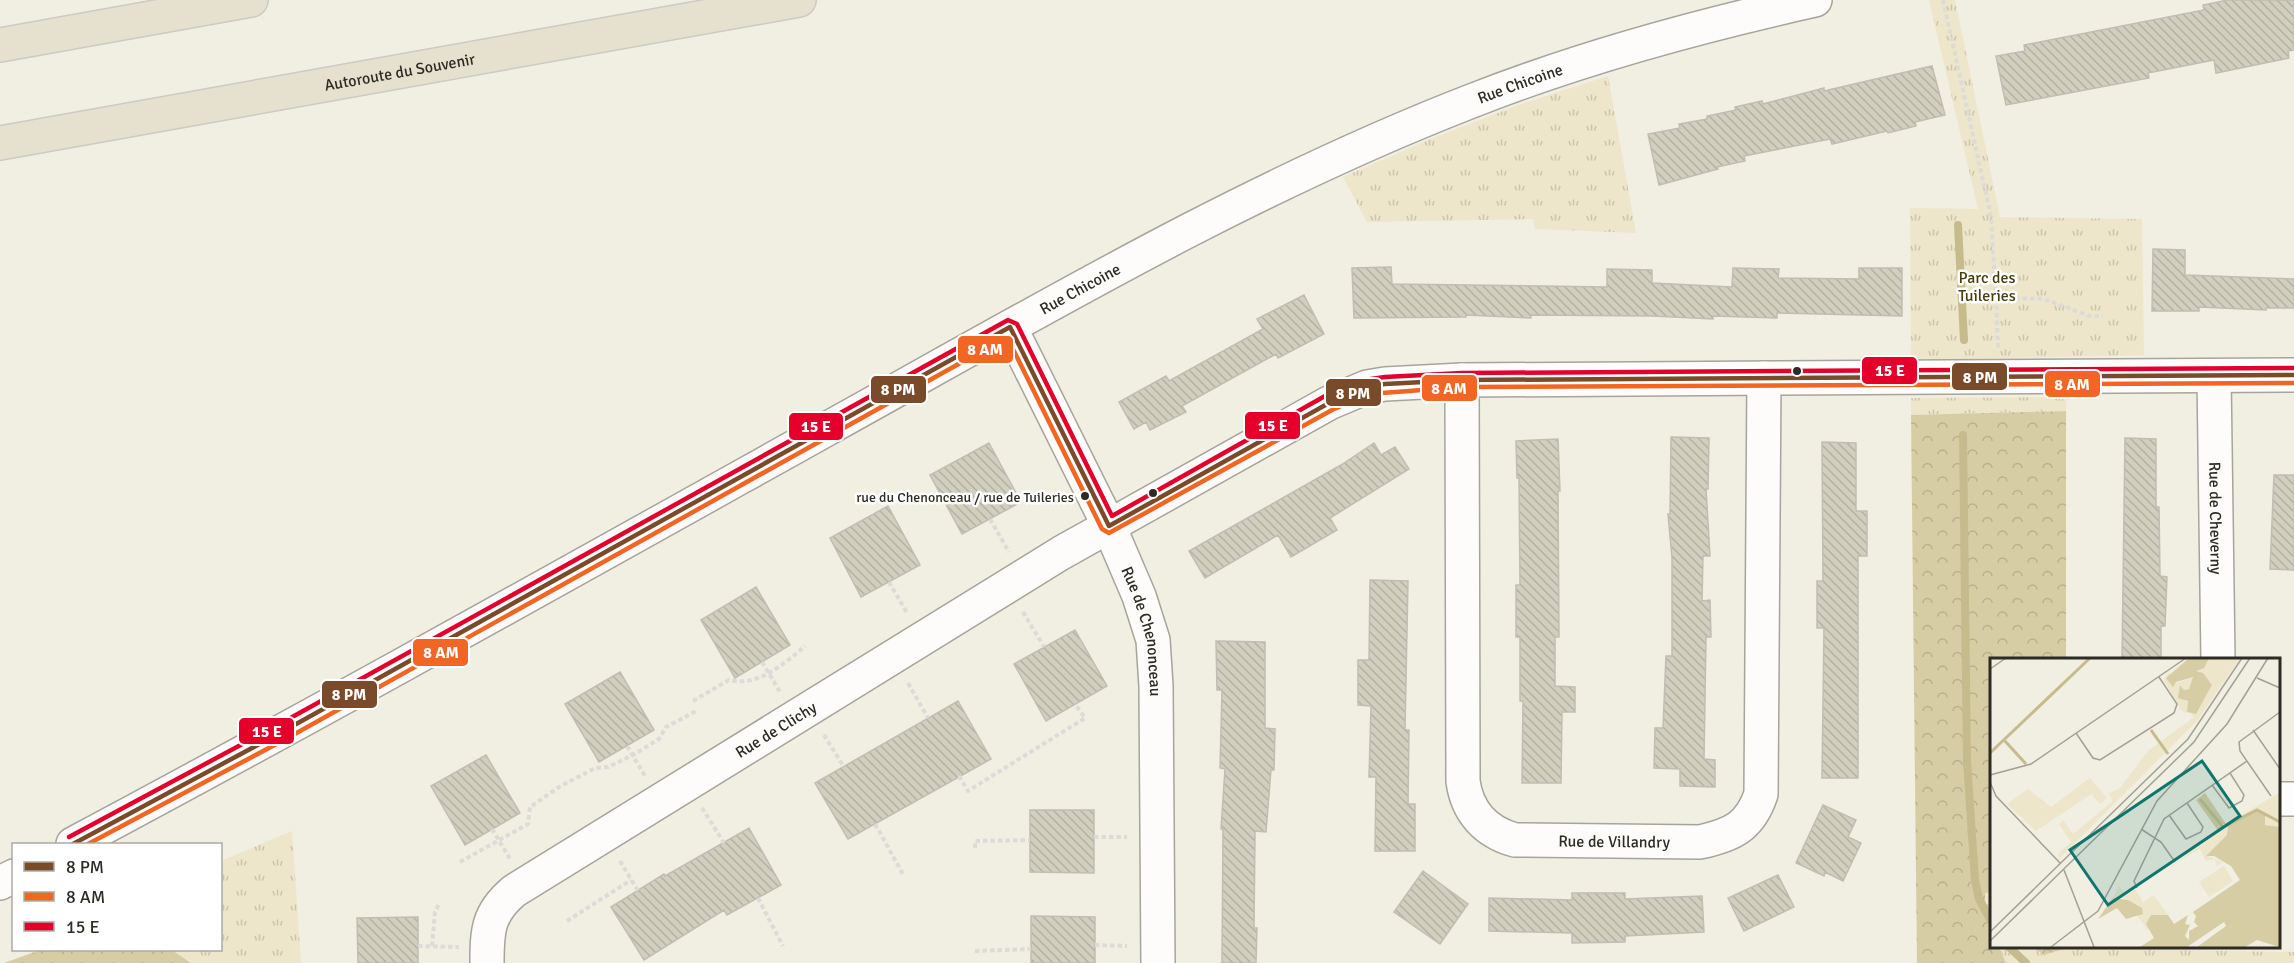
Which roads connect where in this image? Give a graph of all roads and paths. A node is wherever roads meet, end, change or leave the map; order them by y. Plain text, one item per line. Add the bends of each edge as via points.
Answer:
1 (251, 0) edge
2 (799, 0) edge
3 (1815, 0) edge
4 (1943, 0) edge
5 (0, 45) edge
6 (0, 143) edge
7 (1996, 298) junction
8 (2103, 316) dead end
9 (1010, 327) junction
10 (2294, 375) edge
11 (2214, 376) junction
12 (1998, 377) junction
13 (1764, 378) junction
14 (1462, 380) junction
15 (990, 519) dead end
16 (1109, 526) junction
17 (1013, 559) dead end
18 (889, 582) dead end
19 (1022, 611) dead end
20 (912, 622) dead end
21 (805, 646) dead end
22 (1044, 647) dead end
23 (2218, 658) edge
24 (762, 662) dead end
25 (768, 673) junction
26 (907, 682) dead end
27 (693, 701) dead end
28 (784, 701) dead end
29 (1076, 704) dead end
30 (698, 710) dead end
31 (928, 718) dead end
32 (823, 733) dead end
33 (627, 746) dead end
34 (633, 755) junction
35 (844, 767) dead end
36 (959, 776) dead end
37 (650, 784) dead end
38 (697, 799) dead end
39 (875, 824) dead end
40 (492, 829) dead end
41 (1094, 837) dead end
42 (1137, 837) dead end
43 (1030, 840) dead end
44 (499, 841) junction
45 (75, 843) edge
46 (724, 843) dead end
47 (975, 848) dead end
48 (614, 851) dead end
49 (460, 862) dead end
50 (515, 867) dead end
51 (904, 876) dead end
52 (631, 880) junction
53 (638, 891) dead end
54 (758, 898) dead end
55 (439, 904) dead end
56 (567, 921) dead end
57 (1095, 945) dead end
58 (418, 946) dead end
59 (432, 946) junction
60 (783, 946) dead end
61 (1031, 949) dead end
62 (975, 951) dead end
63 (1148, 954) edge
64 (477, 955) edge

1 - 5 highway
2 - 6 highway, Autoroute du Souvenir
3 - 9 street, Rue Chicoine via 1664,37 1514,85 1433,116 1288,181
4 - 7 path via 1991,218
7 - 8 path via 2044,299 2090,316
7 - 12 path
9 - 16 street, Rue de Chenonceau
9 - 45 street, Rue Chicoine
10 - 11 street, Rue de Clichy
11 - 12 street, Rue de Clichy
11 - 23 street, Rue de Cheverny
12 - 13 street, Rue de Clichy
13 - 14 street, Rue de Clichy
13 - 14 street, Rue de Villandry via 1761,794 1748,821 1720,838 1700,842 1515,840 1490,830 1470,807 1463,781
14 - 16 street, Rue de Clichy via 1385,384 1351,393
15 - 17 path
16 - 63 street, Rue de Chenonceau via 1146,617 1156,662
16 - 64 street, Rue de Clichy via 514,891 502,900 489,922
18 - 20 path
19 - 22 path
21 - 25 path
24 - 25 path
25 - 27 path via 742,683 729,680
25 - 28 path
26 - 31 path
29 - 36 path via 1085,718 1028,755 968,791
30 - 34 path via 666,728 659,739
32 - 35 path
33 - 34 path
34 - 37 path
34 - 44 path via 608,767 595,768 559,787 530,807 528,824
38 - 46 path
39 - 51 path
40 - 44 path
41 - 42 path
43 - 47 path via 975,841
44 - 49 path
44 - 50 path
48 - 52 path
52 - 53 path
52 - 56 path
54 - 60 path
55 - 59 path
57 - 63 path
58 - 59 path
59 - 64 path
61 - 62 path

